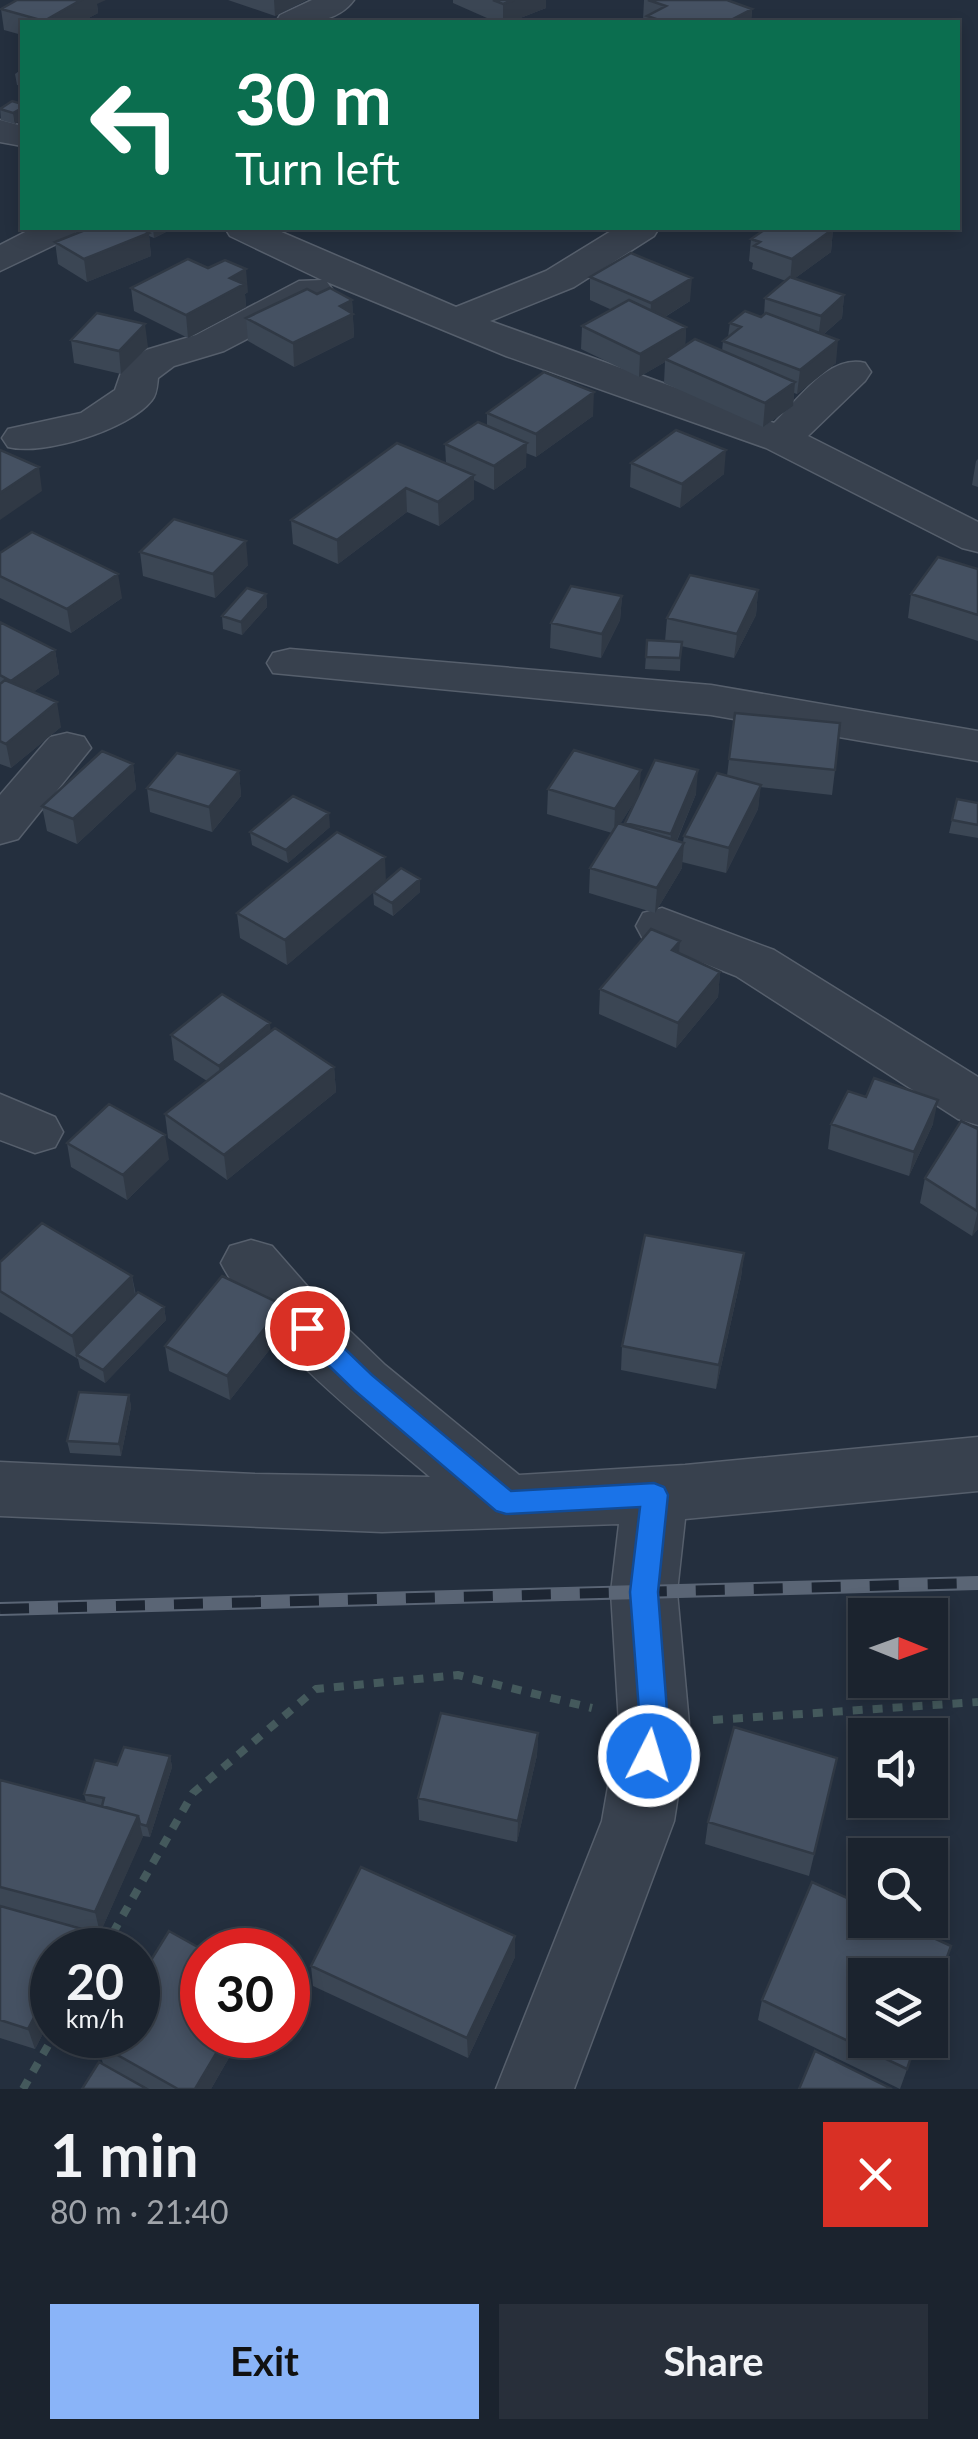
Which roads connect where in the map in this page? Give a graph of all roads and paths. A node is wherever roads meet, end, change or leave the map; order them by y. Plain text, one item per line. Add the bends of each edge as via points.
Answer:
1 (338, 0) edge
2 (296, 20) edge
3 (56, 230) edge
4 (247, 230) edge
5 (638, 230) edge
6 (0, 260) edge
7 (334, 270) junction
8 (456, 322) junction
9 (851, 372) dead end
10 (24, 438) dead end
11 (781, 439) junction
12 (978, 539) edge
13 (290, 663) dead end
14 (978, 746) edge
15 (67, 748) dead end
16 (0, 827) edge
17 (662, 926) dead end
18 (978, 1104) edge
19 (251, 1263) dead end
20 (978, 1464) edge
21 (0, 1489) edge
22 (654, 1495) junction
23 (506, 1503) junction
24 (978, 1702) edge
25 (654, 1724) junction
26 (116, 1928) edge
27 (40, 2058) edge
28 (22, 2089) edge
29 (536, 2089) edge

1 - 2 street
3 - 6 street
4 - 7 street
5 - 8 street via 560,279
7 - 8 street
7 - 10 street via 308,293 210,343 160,358 138,373 135,395 95,422
8 - 11 street
9 - 11 street
11 - 12 street
13 - 14 street via 711,700
15 - 16 street
17 - 18 street via 755,963
19 - 23 street via 363,1382
20 - 22 street
21 - 23 street via 228,1501
22 - 23 street
22 - 25 street via 644,1592
24 - 25 path
25 - 26 path via 458,1675 316,1689 193,1793
25 - 29 street via 638,1821
27 - 28 path

